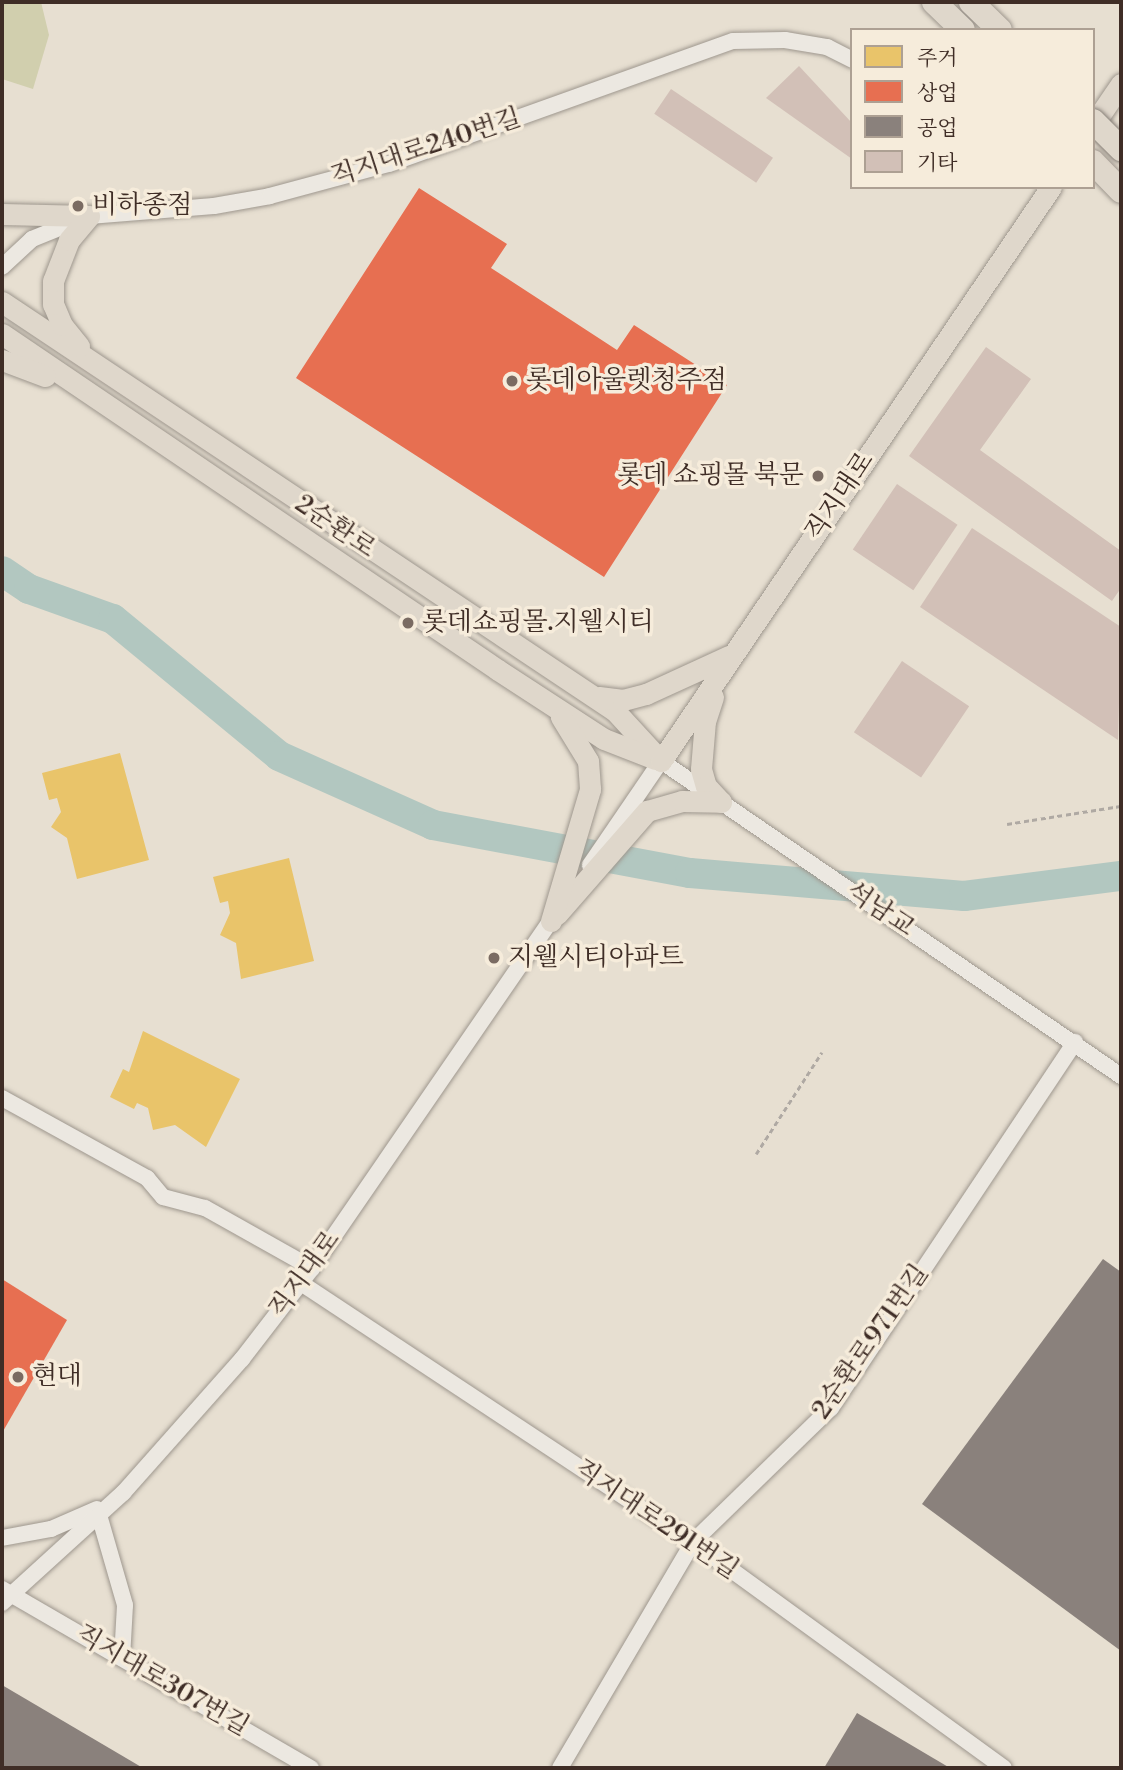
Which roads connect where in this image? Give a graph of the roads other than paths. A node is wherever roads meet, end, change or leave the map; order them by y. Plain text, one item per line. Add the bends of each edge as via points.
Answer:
1 (934, 2) edge
2 (971, 2) edge
3 (997, 27) edge
4 (961, 28) edge
5 (850, 59) edge
6 (1121, 84) edge
7 (1095, 120) edge
8 (1095, 125) edge
9 (1121, 149) edge
10 (1095, 164) edge
11 (1047, 189) edge
12 (1121, 191) edge
13 (2, 214) edge
14 (57, 215) junction
15 (89, 216) junction
16 (33, 239) junction
17 (2, 267) edge
18 (2, 302) edge
19 (2, 334) edge
20 (2, 360) edge
21 (92, 363) junction
22 (136, 428) junction
23 (734, 654) junction
24 (591, 695) junction
25 (551, 705) junction
26 (661, 761) junction
27 (723, 804) junction
28 (631, 815) junction
29 (558, 911) junction
30 (1075, 1042) junction
31 (1121, 1076) edge
32 (2, 1098) edge
33 (312, 1268) junction
34 (301, 1283) junction
35 (123, 1493) junction
36 (99, 1515) junction
37 (2, 1538) edge
38 (694, 1542) junction
39 (5, 1596) edge
40 (122, 1658) junction
41 (312, 1768) edge
42 (560, 1768) edge
43 (1004, 1768) edge

1 - 4 highway
2 - 3 highway
5 - 15 street, 직지대로240번길 via 827,47 785,40 733,41 388,164 214,206
6 - 7 main road
8 - 9 highway, bridge
10 - 12 highway
11 - 23 main road, 직지대로
13 - 14 main road
14 - 15 main road
14 - 16 street
15 - 16 street, 직지대로240번길
15 - 21 main road via 58,261 53,304 62,325
16 - 17 street, 직지대로240번길
18 - 21 main road, 2순환로
19 - 22 main road, 2순환로
20 - 22 main road via 39,373
21 - 24 main road, 2순환로
22 - 25 main road, 2순환로
23 - 24 main road via 646,694 623,700
23 - 26 main road, 직지대로
23 - 27 main road via 709,707 701,751 702,778
24 - 26 main road, 2순환로 via 615,711
25 - 26 main road, 2순환로 via 604,739
25 - 29 main road via 576,735 588,761 590,789
26 - 27 street, 2순환로
26 - 28 street, 직지대로
27 - 28 main road via 664,804
27 - 30 street, 석남교
28 - 29 main road
29 - 33 street, 직지대로
30 - 31 street
30 - 38 street, 2순환로971번길 via 831,1408
32 - 33 street via 147,1178 163,1197 205,1208
33 - 34 street, 직지대로
34 - 35 street, 직지대로 via 242,1359
34 - 38 street, 직지대로291번길
35 - 36 street, 직지대로
35 - 37 street via 51,1529
36 - 39 street, 직지대로
36 - 40 street via 125,1605
38 - 42 street, 2순환로971번길
38 - 43 street, 직지대로291번길
39 - 40 street, 직지대로307번길
40 - 41 street, 직지대로307번길

